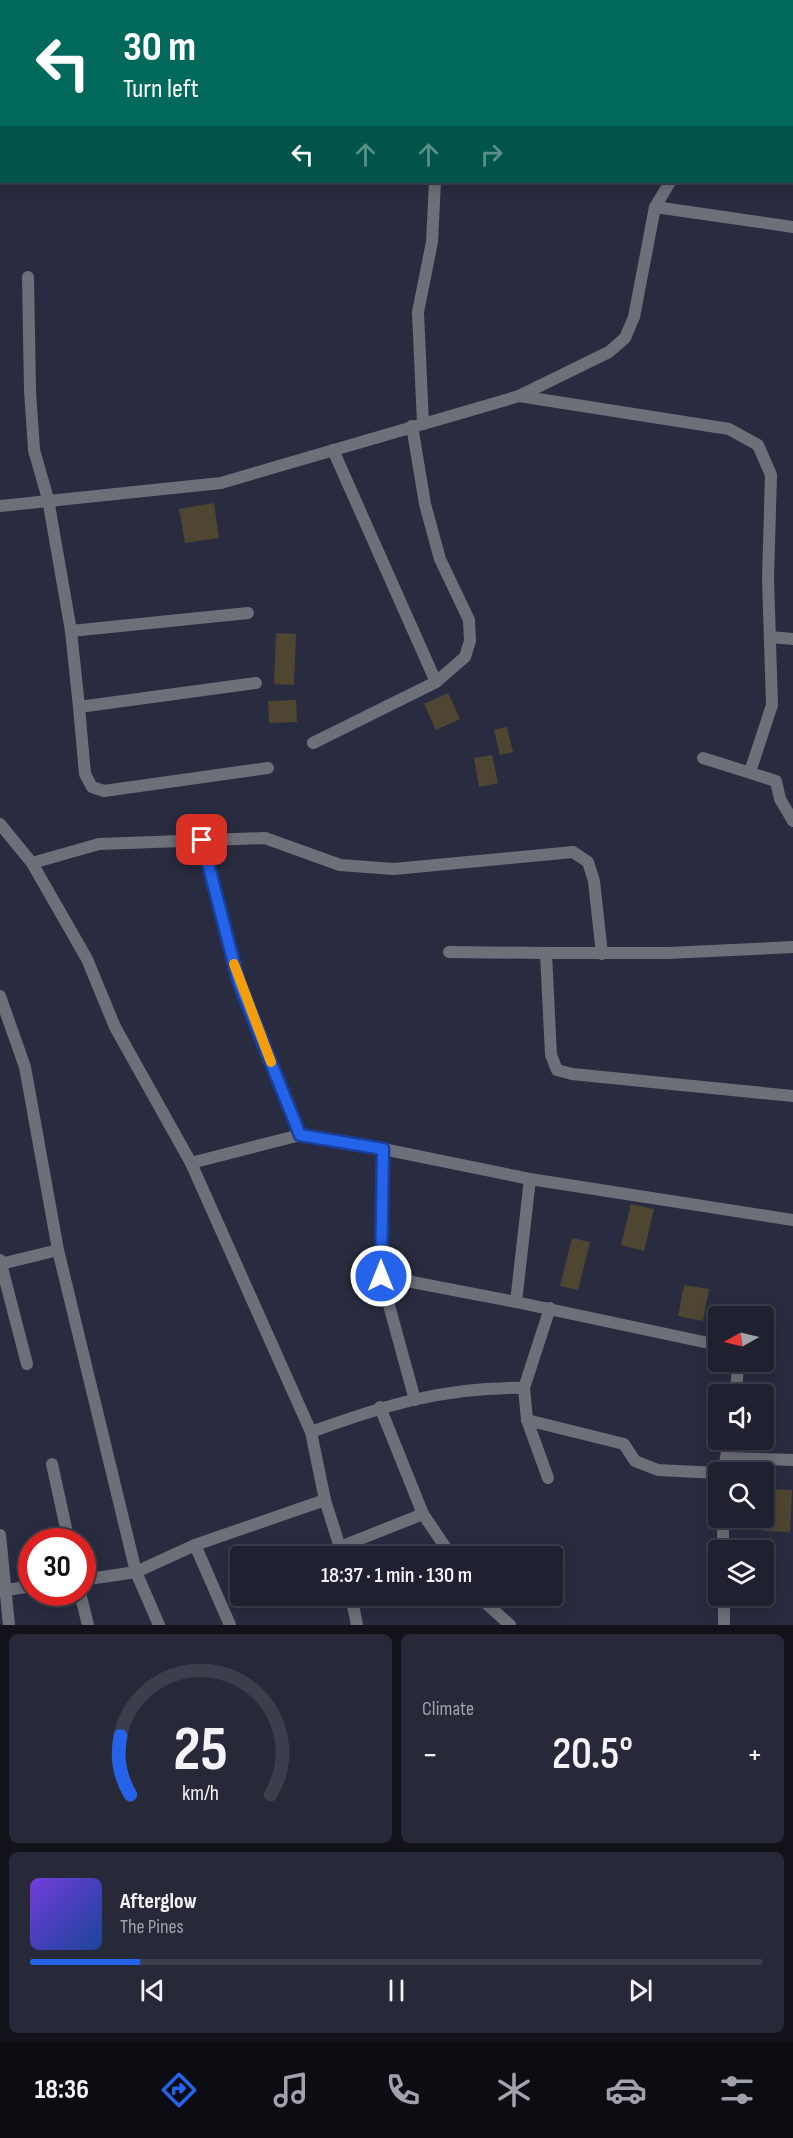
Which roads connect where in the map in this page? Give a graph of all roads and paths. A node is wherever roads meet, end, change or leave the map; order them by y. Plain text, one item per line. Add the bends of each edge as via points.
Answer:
1 (435, 183) edge
2 (669, 183) edge
3 (655, 207) junction
4 (793, 227) edge
5 (28, 277) dead end
6 (519, 396) junction
7 (417, 425) junction
8 (333, 450) junction
9 (48, 499) junction
10 (0, 506) edge
11 (248, 613) dead end
12 (71, 631) junction
13 (770, 637) junction
14 (793, 639) edge
15 (436, 682) junction
16 (255, 683) dead end
17 (79, 707) junction
18 (313, 743) dead end
19 (703, 758) dead end
20 (268, 768) dead end
21 (750, 772) junction
22 (793, 821) edge
23 (0, 824) edge
24 (202, 840) junction
25 (32, 863) junction
26 (793, 947) edge
27 (448, 952) dead end
28 (546, 953) junction
29 (602, 954) junction
30 (0, 996) edge
31 (793, 1096) edge
32 (300, 1135) junction
33 (383, 1149) junction
34 (191, 1163) junction
35 (530, 1179) junction
36 (793, 1220) edge
37 (58, 1250) junction
38 (1, 1262) edge
39 (381, 1276) junction
40 (516, 1302) junction
41 (550, 1308) junction
42 (708, 1343) edge
43 (27, 1364) dead end
44 (524, 1388) junction
45 (416, 1400) junction
46 (380, 1407) junction
47 (527, 1420) junction
48 (311, 1432) junction
49 (728, 1450) edge
50 (727, 1458) junction
51 (793, 1460) edge
52 (725, 1462) edge
53 (52, 1464) dead end
54 (708, 1472) edge
55 (548, 1478) dead end
56 (325, 1500) junction
57 (423, 1514) junction
58 (66, 1528) edge
59 (0, 1534) edge
60 (195, 1545) junction
61 (340, 1546) edge
62 (355, 1546) edge
63 (445, 1546) edge
64 (136, 1572) junction
65 (96, 1578) edge
66 (18, 1588) edge
67 (2, 1591) edge
68 (83, 1606) edge
69 (353, 1606) edge
70 (489, 1606) edge
71 (724, 1606) edge
72 (9, 1625) edge
73 (88, 1625) edge
74 (159, 1625) edge
75 (230, 1625) edge
76 (357, 1625) edge
77 (510, 1625) edge
78 (724, 1625) edge

1 - 7 street via 432,242 418,312
2 - 3 street
3 - 4 street
3 - 6 street via 634,317 625,338 609,352
5 - 9 street via 34,450
6 - 7 street
6 - 13 street via 729,429 758,445 771,475
7 - 8 street
7 - 15 street via 425,504 440,559 468,620 470,640 465,657
8 - 9 street via 221,483
8 - 15 street
9 - 10 street
9 - 12 street
11 - 12 street
12 - 17 street
13 - 14 street
13 - 21 street via 772,705
15 - 18 street
16 - 17 street
17 - 20 street via 85,774 92,788 104,791
19 - 21 street
21 - 22 street via 776,781 780,799
23 - 25 street
24 - 25 street via 99,844
24 - 29 street via 265,838 340,864 394,869 573,852 588,862 594,881
24 - 32 street via 239,983
25 - 34 street via 87,959 115,1027
26 - 29 street
27 - 28 street
28 - 29 street
28 - 31 street via 551,1055 557,1070
30 - 37 street via 25,1067
32 - 33 street
32 - 34 street
33 - 35 street
33 - 39 street
34 - 48 street
35 - 36 street
35 - 40 street
37 - 38 street
37 - 64 street
38 - 43 street
39 - 40 street
39 - 45 street
40 - 41 street
41 - 42 street
41 - 44 street
44 - 45 street via 482,1387
44 - 47 street
45 - 46 street
46 - 48 street
46 - 57 street
47 - 54 street via 624,1444 635,1461 658,1470
47 - 55 street
48 - 56 street
49 - 50 street
50 - 51 street
50 - 52 street
53 - 58 street
56 - 60 street
56 - 61 street
57 - 62 street
57 - 63 street
59 - 67 street
60 - 64 street
60 - 75 street
64 - 65 street
64 - 74 street
66 - 67 street
67 - 72 street
68 - 73 street
69 - 76 street
70 - 77 street
71 - 78 street

